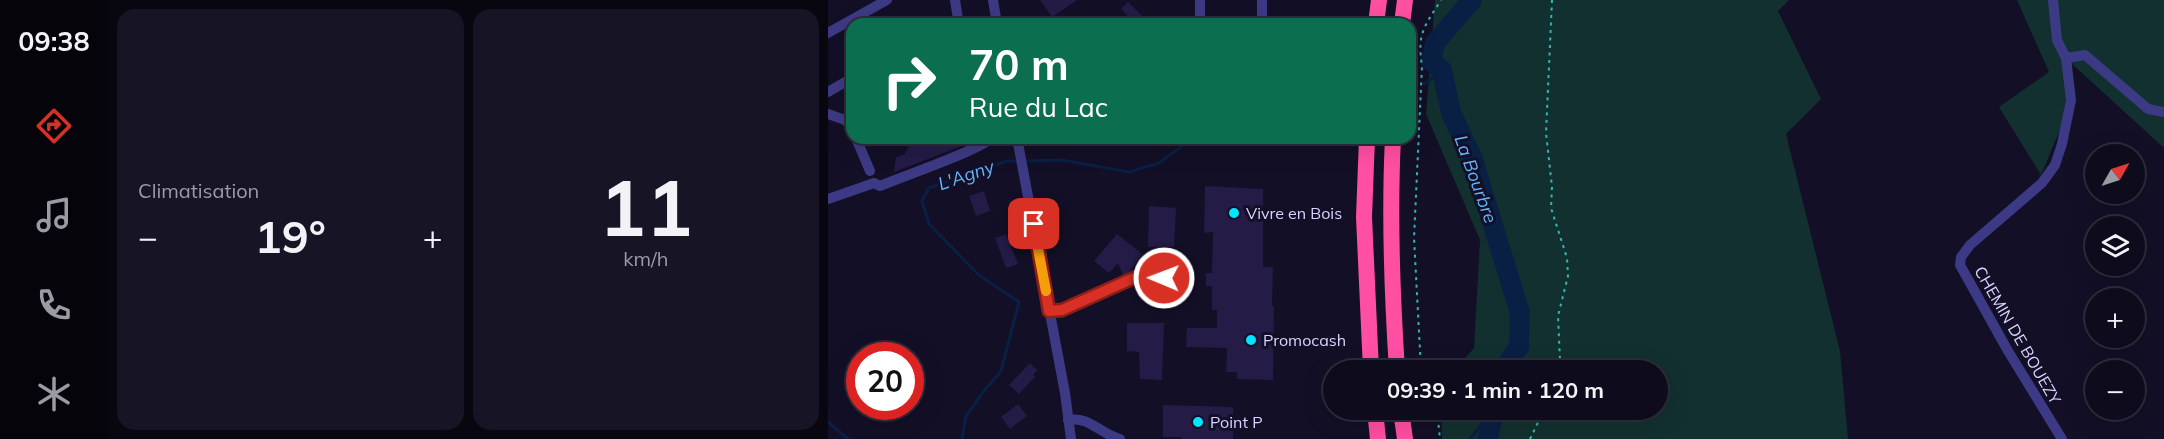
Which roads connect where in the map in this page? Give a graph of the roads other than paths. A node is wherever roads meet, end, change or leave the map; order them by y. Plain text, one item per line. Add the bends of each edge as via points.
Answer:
1 (886, 0) edge
2 (955, 0) edge
3 (993, 0) edge
4 (1200, 0) edge
5 (1262, 0) edge
6 (1379, 0) edge
7 (1405, 0) edge
8 (2053, 0) edge
9 (854, 18) edge
10 (958, 18) edge
11 (996, 18) edge
12 (1200, 18) edge
13 (1262, 18) edge
14 (1377, 18) edge
15 (1403, 18) edge
16 (846, 23) edge
17 (828, 33) edge
18 (2066, 58) junction
19 (846, 82) edge
20 (828, 92) edge
21 (2164, 112) edge
22 (828, 114) edge
23 (846, 122) edge
24 (859, 144) edge
25 (983, 144) edge
26 (1018, 144) edge
27 (1367, 144) edge
28 (1392, 144) edge
29 (870, 171) dead end
30 (829, 196) edge
31 (1164, 278) dead end
32 (1049, 311) junction
33 (1371, 360) edge
34 (1396, 360) edge
35 (1068, 420) junction
36 (1376, 420) edge
37 (1402, 420) edge
38 (1107, 437) edge
39 (1071, 439) edge
40 (1120, 439) edge
41 (1378, 439) edge
42 (1405, 439) edge
43 (2062, 439) edge

1 - 9 street
2 - 10 street
3 - 11 street
4 - 12 street
5 - 13 street
6 - 14 highway
7 - 15 highway
8 - 18 street, CHEMIN DE BOUEZY via 2058,40
16 - 17 street
18 - 21 street via 2085,55 2148,108
18 - 43 street, CHEMIN DE BOUEZY via 2071,100 2055,165 2042,183 1970,245 1960,265
19 - 20 street
22 - 23 street
24 - 29 street
25 - 30 street via 880,186 874,183
26 - 32 street
27 - 33 highway via 1364,217
28 - 34 highway via 1391,257
31 - 32 street via 1136,277 1062,310
32 - 35 street
35 - 38 street via 1085,419
35 - 39 street
36 - 41 highway
37 - 42 highway
38 - 40 street

